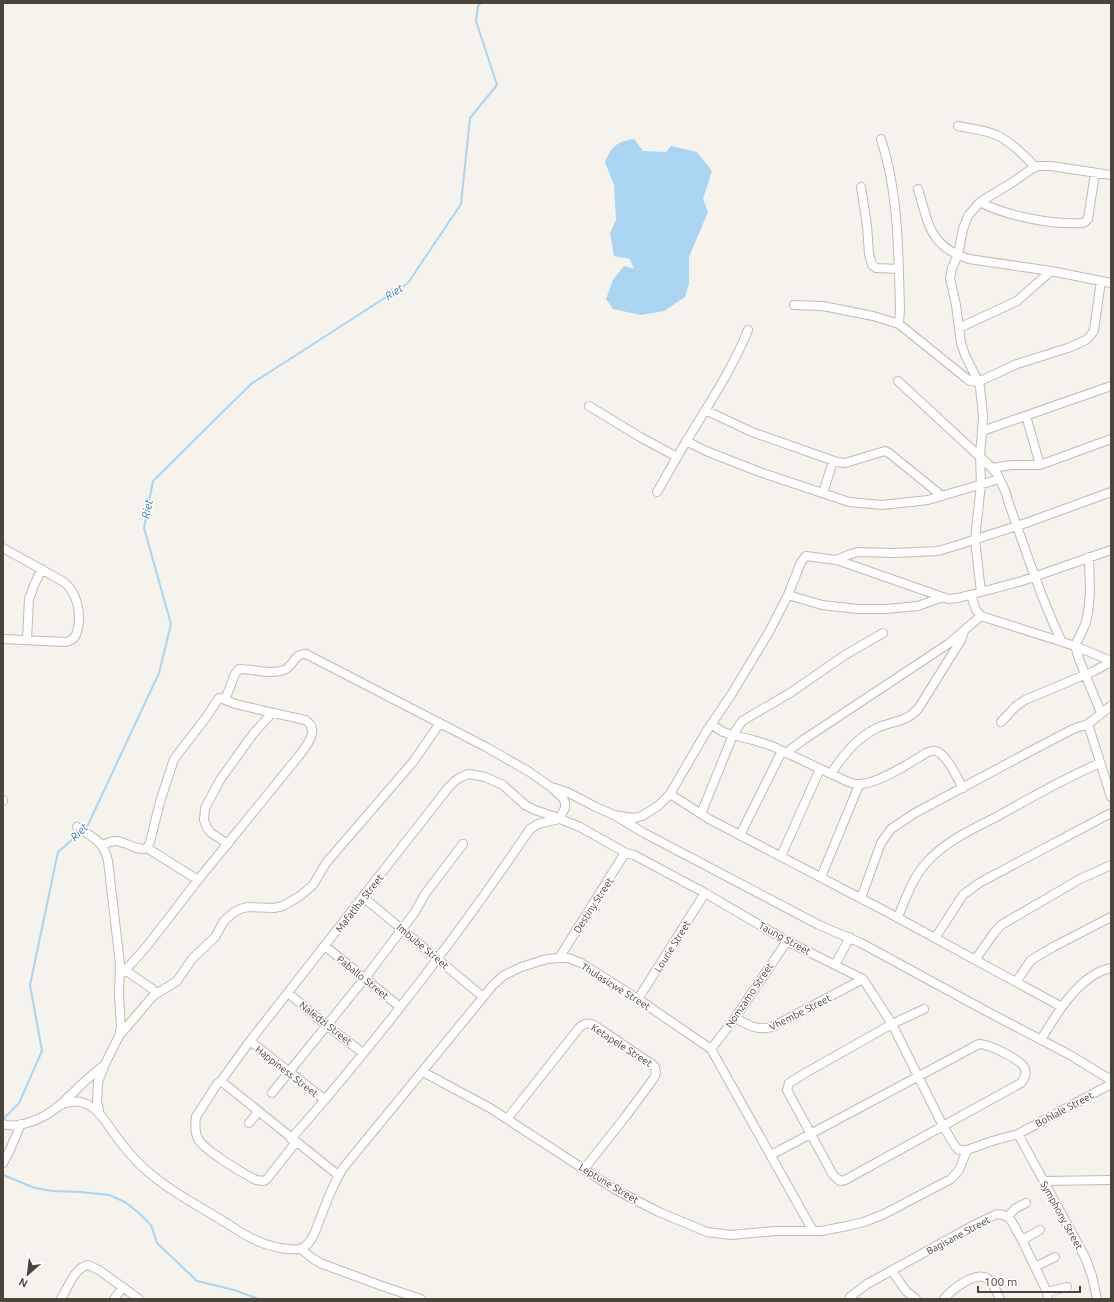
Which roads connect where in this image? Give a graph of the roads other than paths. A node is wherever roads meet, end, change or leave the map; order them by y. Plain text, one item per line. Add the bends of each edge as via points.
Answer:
1 (958, 126) dead end
2 (881, 139) dead end
3 (1035, 167) junction
4 (1095, 173) junction
5 (1111, 175) edge
6 (861, 187) dead end
7 (918, 189) dead end
8 (980, 202) junction
9 (958, 255) junction
10 (899, 269) junction
11 (1051, 271) junction
12 (1101, 281) junction
13 (1111, 283) edge
14 (794, 305) dead end
15 (899, 324) junction
16 (959, 328) junction
17 (748, 330) dead end
18 (898, 381) dead end
19 (978, 382) junction
20 (1111, 386) edge
21 (589, 406) dead end
22 (705, 410) junction
23 (1026, 416) junction
24 (982, 431) junction
25 (1111, 439) edge
26 (686, 441) junction
27 (980, 456) junction
28 (677, 457) junction
29 (833, 461) junction
30 (1040, 465) junction
31 (992, 468) junction
32 (999, 479) junction
33 (981, 484) junction
34 (657, 492) dead end
35 (1111, 492) edge
36 (822, 493) junction
37 (942, 496) junction
38 (1017, 526) junction
39 (975, 540) junction
40 (3, 548) edge
41 (1111, 550) edge
42 (1089, 557) junction
43 (837, 560) junction
44 (42, 569) junction
45 (1034, 576) junction
46 (981, 592) junction
47 (971, 594) junction
48 (788, 595) junction
49 (943, 597) junction
50 (981, 616) junction
51 (965, 630) junction
52 (883, 633) dead end
53 (3, 639) edge
54 (27, 639) junction
55 (1062, 642) junction
56 (1075, 646) junction
57 (1111, 662) edge
58 (1085, 675) junction
59 (225, 700) junction
60 (1111, 706) edge
61 (272, 713) junction
62 (1101, 713) junction
63 (1001, 722) dead end
64 (440, 723) junction
65 (711, 724) junction
66 (1088, 724) junction
67 (733, 735) junction
68 (784, 752) junction
69 (1100, 762) junction
70 (820, 769) junction
71 (831, 774) junction
72 (859, 785) junction
73 (551, 787) junction
74 (963, 788) junction
75 (670, 794) junction
76 (1111, 797) edge
77 (1111, 813) edge
78 (701, 814) junction
79 (614, 815) junction
80 (560, 819) junction
81 (77, 827) dead end
82 (740, 835) junction
83 (228, 844) junction
84 (463, 844) dead end
85 (102, 845) junction
86 (147, 848) junction
87 (626, 853) junction
88 (781, 856) junction
89 (1111, 865) edge
90 (821, 877) junction
91 (198, 880) junction
92 (706, 893) junction
93 (363, 897) junction
94 (861, 898) junction
95 (898, 917) junction
96 (1111, 917) edge
97 (401, 928) junction
98 (850, 937) junction
99 (935, 938) junction
100 (787, 941) junction
101 (325, 946) junction
102 (438, 958) junction
103 (559, 958) junction
104 (975, 960) junction
105 (835, 965) junction
106 (1111, 968) edge
107 (123, 972) junction
108 (365, 978) junction
109 (863, 979) junction
110 (1016, 982) junction
111 (158, 993) junction
112 (288, 993) junction
113 (482, 996) junction
114 (638, 999) junction
115 (400, 1007) junction
116 (1062, 1007) junction
117 (924, 1009) dead end
118 (735, 1018) junction
119 (892, 1024) junction
120 (326, 1025) junction
121 (119, 1036) junction
122 (1041, 1040) junction
123 (250, 1041) junction
124 (711, 1049) junction
125 (364, 1053) junction
126 (105, 1064) junction
127 (289, 1072) junction
128 (422, 1072) junction
129 (917, 1076) junction
130 (1111, 1080) edge
131 (221, 1081) junction
132 (1111, 1084) edge
133 (272, 1093) dead end
134 (325, 1100) junction
135 (61, 1105) junction
136 (258, 1112) junction
137 (100, 1115) junction
138 (507, 1119) junction
139 (249, 1123) dead end
140 (21, 1124) junction
141 (4, 1125) edge
142 (943, 1126) junction
143 (810, 1134) junction
144 (1018, 1134) junction
145 (294, 1141) junction
146 (967, 1150) junction
147 (771, 1155) junction
148 (3, 1163) edge
149 (584, 1169) junction
150 (338, 1175) junction
151 (1111, 1180) edge
152 (1044, 1181) junction
153 (1026, 1203) dead end
154 (1007, 1217) junction
155 (1040, 1230) dead end
156 (813, 1232) junction
157 (1022, 1240) junction
158 (301, 1249) junction
159 (1055, 1257) dead end
160 (1035, 1267) junction
161 (892, 1271) junction
162 (122, 1287) junction
163 (1067, 1287) dead end
164 (1048, 1295) edge
165 (850, 1297) dead end
166 (61, 1299) edge
167 (114, 1299) edge
168 (139, 1299) edge
169 (421, 1299) edge
170 (916, 1299) edge
171 (944, 1299) edge
172 (1000, 1299) edge
173 (1097, 1299) edge

1 - 3 street via 999,137
2 - 10 street via 893,186
3 - 4 street via 1051,166
3 - 8 street
4 - 5 street
4 - 8 street via 1090,211 1085,222 1042,220 1005,212
6 - 10 street via 872,265 876,268
7 - 9 street via 935,238
8 - 9 street via 968,216
9 - 11 street
9 - 16 street via 950,278
10 - 15 street
11 - 12 street
11 - 16 street via 1017,301
12 - 13 street
12 - 19 street via 1094,330 1089,338 1068,348 1017,364
14 - 15 street via 823,306
15 - 19 street via 970,381
16 - 19 street via 965,355
17 - 22 street via 739,352
18 - 27 street
19 - 24 street via 982,399
20 - 23 street
21 - 28 street
22 - 26 street
22 - 29 street via 752,432
23 - 24 street
23 - 30 street
24 - 27 street
25 - 30 street
26 - 28 street
26 - 36 street via 706,451
27 - 31 street
27 - 33 street
28 - 34 street
29 - 36 street
29 - 37 street via 845,463 885,451
30 - 31 street
31 - 32 street
32 - 33 street
32 - 38 street
33 - 37 street
33 - 39 street
35 - 38 street
36 - 37 street via 849,502 882,505
38 - 39 street
38 - 45 street
39 - 43 street via 938,551 858,552
39 - 46 street
40 - 44 street
41 - 42 street
42 - 45 street
42 - 56 street via 1088,613
43 - 48 street via 806,556 801,562
43 - 49 street
44 - 54 street via 29,599
44 - 54 street via 67,584 73,593 78,609 77,631 73,639 66,642
45 - 46 street
45 - 55 street
46 - 47 street
47 - 49 street via 952,599
47 - 50 street via 976,610
48 - 49 street via 822,605 858,609 918,606
48 - 65 street via 770,632
50 - 51 street
50 - 55 street
51 - 68 street via 948,644
51 - 71 street via 918,710 912,716 866,734
52 - 67 street via 742,721
53 - 54 street
55 - 56 street
56 - 57 street
56 - 58 street
57 - 58 street
58 - 62 street
58 - 63 street via 1025,700
59 - 61 street
59 - 64 street via 239,669 280,671 286,669 295,657 303,654
59 - 86 street via 217,700 174,759
60 - 62 street
61 - 83 street via 223,775 205,808 204,820 207,828
61 - 83 street via 310,723 310,738 298,757
62 - 66 street
64 - 73 street via 516,764
64 - 111 street via 409,766 326,863 313,885 282,906 248,907 232,913 215,937 192,958 176,981
65 - 67 street
65 - 75 street
66 - 69 street
66 - 74 street
67 - 68 street via 762,742
67 - 78 street
68 - 70 street
68 - 82 street
69 - 76 street
69 - 95 street via 960,836 937,853 926,862 914,878
70 - 71 street
70 - 88 street
71 - 72 street
72 - 74 street via 879,779 926,753 937,751 943,755
72 - 90 street
73 - 79 street
73 - 80 street via 565,803
74 - 94 street via 915,813 891,829 881,843
75 - 78 street
75 - 79 street via 658,806 642,816 635,818
77 - 99 street via 979,883 963,895
78 - 82 street
79 - 98 street via 805,918
80 - 87 street, Taung Street via 580,826
80 - 93 street, Mafatlha Street via 525,805 494,780 468,774 448,788
80 - 102 street via 538,824 530,829
81 - 85 street
82 - 88 street
83 - 91 street
84 - 97 street
85 - 86 street via 116,841 141,849
85 - 107 street via 108,861
86 - 91 street
87 - 92 street, Taung Street
87 - 103 street, Destiny Street
88 - 90 street
89 - 104 street via 1080,879 1001,925
90 - 94 street
91 - 107 street via 147,946
92 - 100 street, Taung Street
92 - 114 street, Lourie Street
93 - 97 street, Imbube Street
93 - 101 street, Mafatlha Street
94 - 95 street
95 - 99 street
96 - 110 street via 1031,960
97 - 102 street, Imbube Street
97 - 108 street
98 - 105 street
98 - 122 street
99 - 104 street
100 - 105 street, Taung Street
100 - 118 street, Nomzamo Street
101 - 108 street, Paballo Street
101 - 112 street, Mafatlha Street
102 - 113 street, Imbube Street
102 - 115 street
103 - 113 street, Thulasizwe Street via 546,959 513,971 503,976
103 - 114 street, Thulasizwe Street via 581,963
104 - 110 street
105 - 109 street, Taung Street
106 - 116 street via 1096,974
107 - 111 street
107 - 121 street via 119,994
108 - 115 street, Paballo Street
108 - 120 street
109 - 118 street, Vhembe Street via 772,1027 754,1028
109 - 119 street
110 - 116 street
111 - 121 street via 146,1003
112 - 120 street, Naledzi Street
112 - 123 street, Mafatlha Street
113 - 128 street, Thulasizwe Street
114 - 124 street, Thulasizwe Street
115 - 125 street
116 - 122 street
117 - 119 street
118 - 124 street, Nomzamo Street
119 - 129 street
119 - 143 street via 789,1083 787,1090
120 - 125 street, Naledzi Street
120 - 127 street
121 - 126 street
122 - 130 street
123 - 127 street, Happiness Street
123 - 131 street, Mafatlha Street
124 - 147 street, Thulasizwe Street
125 - 134 street, Happiness Street
126 - 135 street
126 - 137 street via 98,1089
127 - 133 street
127 - 134 street, Happiness Street
128 - 138 street, Leptune Street
128 - 150 street, Thulasizwe Street
129 - 142 street
129 - 142 street via 979,1044 995,1048 1025,1069 1021,1084
129 - 143 street
131 - 136 street
131 - 145 street, Happiness Street via 214,1088 196,1119 198,1139 207,1148 252,1178 264,1181
132 - 144 street, Bohlale Street
134 - 145 street, Happiness Street
135 - 137 street via 80,1101
135 - 140 street via 42,1118
136 - 139 street
136 - 145 street
137 - 158 street via 129,1153 172,1190 246,1236 292,1250
138 - 149 street, Leptune Street
138 - 149 street, Ketapele Street via 579,1028 587,1023 597,1026 653,1065 656,1073
140 - 141 street
140 - 148 street
142 - 143 street via 842,1181 833,1176
142 - 146 street via 957,1148
143 - 147 street
144 - 146 street, Bohlale Street via 992,1140
144 - 152 street, Symphony Street
145 - 150 street
146 - 156 street, Leptune Street via 955,1175 944,1183 864,1222
147 - 156 street, Thulasizwe Street
149 - 156 street, Leptune Street via 626,1196 707,1232 730,1235 775,1231
150 - 158 street, Thulasizwe Street via 312,1238
151 - 152 street
152 - 173 street, Symphony Street via 1085,1257
153 - 154 street
154 - 157 street
154 - 161 street, Bagisane Street via 997,1214 986,1219
155 - 157 street
157 - 160 street
158 - 169 street via 326,1266
159 - 160 street
160 - 164 street
161 - 165 street, Bagisane Street via 867,1284
161 - 170 street via 906,1291
162 - 166 street via 88,1265 76,1272
162 - 167 street
162 - 168 street
163 - 164 street
171 - 172 street via 956,1288 975,1277 983,1276 992,1284

